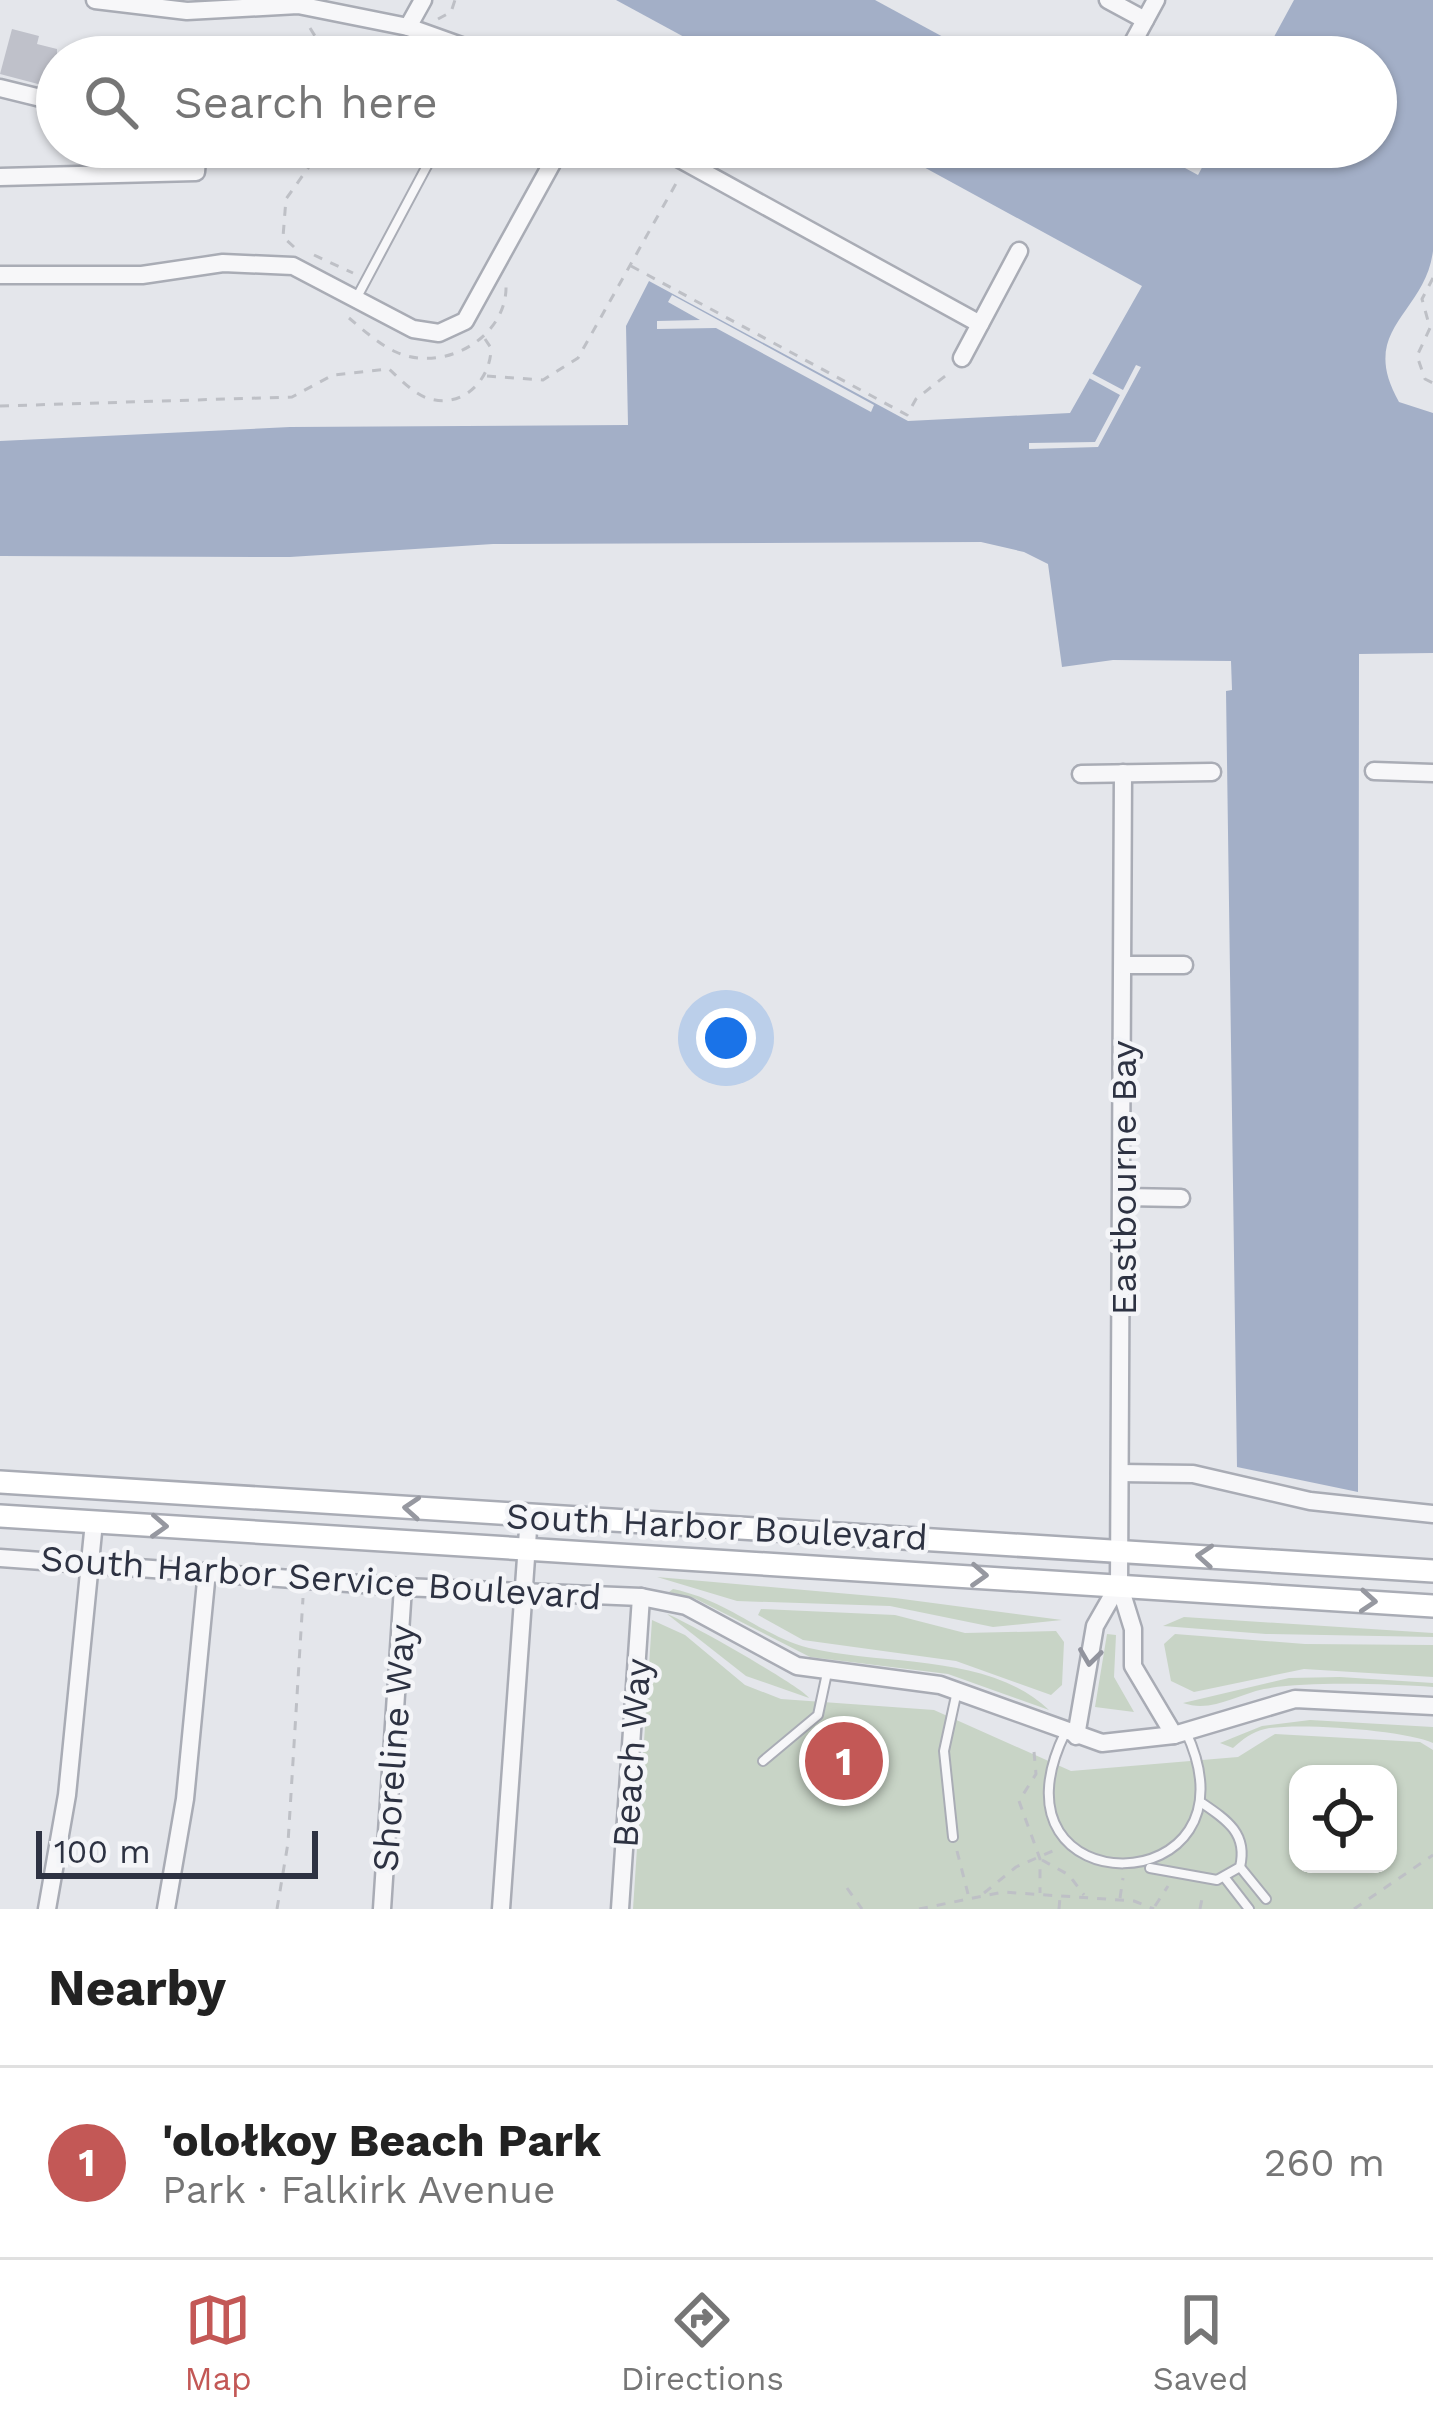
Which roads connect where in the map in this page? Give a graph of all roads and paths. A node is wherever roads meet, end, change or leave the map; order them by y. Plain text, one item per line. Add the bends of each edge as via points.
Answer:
1 (95, 0) edge
2 (423, 0) edge
3 (1108, 0) edge
4 (1156, 0) edge
5 (299, 2) edge
6 (188, 6) edge
7 (1145, 20) junction
8 (409, 27) junction
9 (317, 36) edge
10 (434, 36) edge
11 (1136, 36) edge
12 (0, 88) edge
13 (36, 97) edge
14 (196, 168) edge
15 (426, 168) edge
16 (549, 168) edge
17 (684, 168) edge
18 (696, 168) edge
19 (0, 177) edge
20 (1019, 250) dead end
21 (631, 266) junction
22 (0, 275) edge
23 (1433, 278) edge
24 (357, 297) junction
25 (980, 324) junction
26 (484, 339) dead end
27 (398, 354) dead end
28 (962, 358) joint
29 (389, 369) junction
30 (486, 376) junction
31 (1433, 383) edge
32 (0, 406) edge
33 (1124, 772) junction
34 (1212, 772) dead end
35 (1374, 772) dead end
36 (1433, 773) edge
37 (1081, 774) dead end
38 (1184, 964) dead end
39 (1124, 965) junction
40 (1124, 1197) junction
41 (1181, 1198) dead end
42 (1120, 1473) junction
43 (0, 1482) edge
44 (1433, 1514) edge
45 (0, 1516) edge
46 (529, 1516) junction
47 (94, 1522) junction
48 (526, 1549) junction
49 (1122, 1550) junction
50 (0, 1558) edge
51 (91, 1563) junction
52 (207, 1571) junction
53 (1433, 1571) edge
54 (305, 1578) junction
55 (1119, 1583) junction
56 (403, 1587) junction
57 (523, 1592) junction
58 (641, 1597) junction
59 (1433, 1606) edge
60 (827, 1672) junction
61 (957, 1690) junction
62 (1433, 1706) edge
63 (1071, 1734) junction
64 (1180, 1734) junction
65 (1034, 1752) dead end
66 (763, 1761) dead end
67 (1202, 1804) junction
68 (953, 1837) joint
69 (1063, 1846) junction
70 (1433, 1855) edge
71 (1040, 1859) junction
72 (1148, 1867) junction
73 (1240, 1867) junction
74 (1124, 1871) junction
75 (1226, 1878) junction
76 (1204, 1884) junction
77 (1172, 1886) dead end
78 (1188, 1887) dead end
79 (848, 1888) dead end
80 (982, 1894) junction
81 (1040, 1894) junction
82 (969, 1896) junction
83 (1061, 1896) junction
84 (1085, 1897) junction
85 (1266, 1899) dead end
86 (1120, 1900) junction
87 (47, 1909) edge
88 (166, 1909) edge
89 (277, 1909) edge
90 (382, 1909) edge
91 (501, 1909) edge
92 (620, 1909) edge
93 (862, 1909) edge
94 (919, 1909) edge
95 (1059, 1909) edge
96 (1154, 1909) edge
97 (1200, 1909) edge
98 (1249, 1909) edge
99 (1354, 1909) edge

1 - 6 street
2 - 8 street
3 - 7 street
4 - 7 street
5 - 6 street
5 - 8 street
5 - 9 path
7 - 11 street
8 - 10 street
12 - 13 street
14 - 19 street
15 - 24 lane
16 - 24 street via 465,321 439,333 413,329
17 - 21 path
18 - 25 street
20 - 25 street
21 - 28 path via 907,415
21 - 30 path via 591,343 563,371 523,381
22 - 24 street via 293,266
23 - 31 path via 1422,299 1430,328 1417,356
25 - 28 street
26 - 30 path via 491,348
27 - 29 path
29 - 30 path via 428,398 449,400
29 - 32 path via 333,375 292,397
33 - 34 street
33 - 37 street
33 - 39 street, Eastbourne Bay
35 - 36 street
38 - 39 street
39 - 40 street, Eastbourne Bay
40 - 41 street
40 - 42 street, Eastbourne Bay
42 - 44 street via 1193,1474 1310,1501
42 - 49 street, Eastbourne Bay
46 -> 43 main road, South Harbor Boulevard
45 - 47 main road, South Harbor Boulevard
46 - 48 street
46 - 49 main road, South Harbor Boulevard
47 -> 48 main road, South Harbor Boulevard
47 - 51 street
48 -> 55 main road, South Harbor Boulevard
48 - 57 street
53 -> 49 main road, South Harbor Boulevard
49 - 55 street, Eastbourne Bay
50 - 51 street, South Harbor Service Boulevard
51 - 52 street, South Harbor Service Boulevard
51 - 87 street
52 - 54 street, South Harbor Service Boulevard
52 - 88 street
54 - 56 street, South Harbor Service Boulevard
54 - 89 path
55 -> 59 main road, South Harbor Boulevard
55 -> 63 street, Eastbourne Bay via 1095,1626
55 - 64 street, Eastbourne Bay via 1133,1629 1133,1666
56 - 57 street, South Harbor Service Boulevard
56 - 90 street, Shoreline Way
57 - 58 street, South Harbor Service Boulevard
57 - 91 street
58 - 60 street, South Harbor Service Boulevard via 686,1606 796,1666
58 - 92 street, Beach Way
60 - 61 street, South Harbor Service Boulevard
60 - 66 lane via 818,1715
61 - 63 street, South Harbor Service Boulevard
61 - 68 lane via 944,1751
62 - 64 street via 1295,1700
63 - 64 street via 1118,1743
63 - 69 lane via 1046,1785 1046,1810
64 - 67 lane via 1198,1758
65 - 71 path via 1036,1774 1019,1802
67 - 72 lane via 1187,1835
67 - 73 lane via 1233,1826 1242,1841
68 - 82 path
69 - 71 path
69 - 74 lane via 1089,1864
70 - 99 path
71 - 80 path
71 - 81 path
71 - 84 path via 1069,1875
72 - 74 lane
72 - 76 lane
73 - 75 lane
73 - 85 lane
74 - 86 path
75 - 76 lane
75 - 98 lane
76 - 78 path
76 - 97 path
77 - 96 path via 1164,1886
79 - 93 path
80 - 81 path
80 - 82 path
81 - 83 path
82 - 94 path
83 - 84 path
83 - 95 path
84 - 86 path
86 - 96 path

